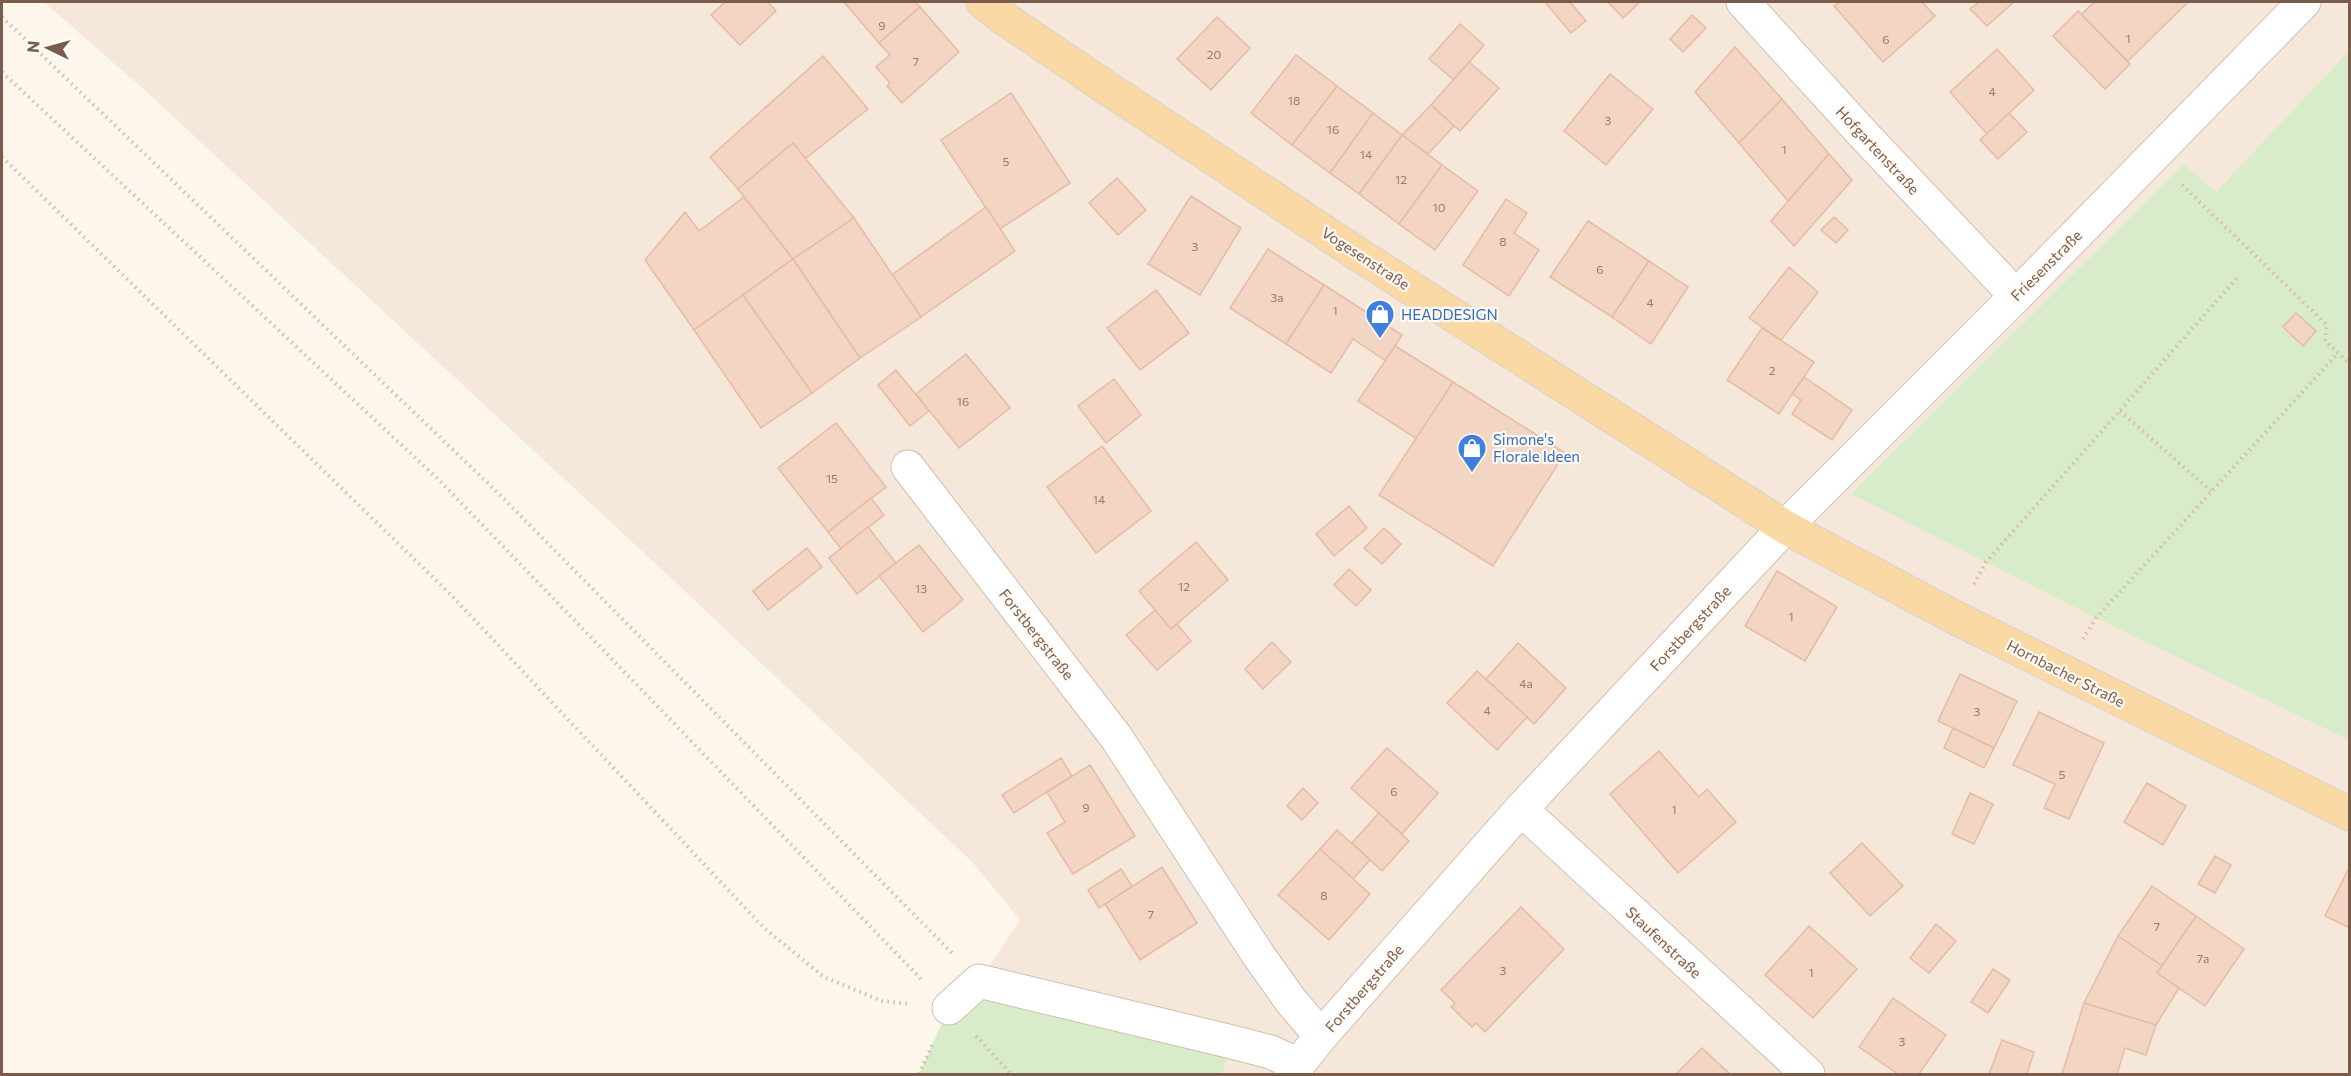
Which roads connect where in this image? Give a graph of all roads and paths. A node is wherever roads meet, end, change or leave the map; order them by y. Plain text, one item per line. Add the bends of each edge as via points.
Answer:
1 (983, 2) edge
2 (1743, 2) edge
3 (2304, 2) edge
4 (2, 17) edge
5 (2, 72) edge
6 (2, 157) edge
7 (2153, 157) junction
8 (2237, 278) dead end
9 (2016, 296) junction
10 (2338, 353) junction
11 (2349, 364) edge
12 (2120, 411) junction
13 (908, 466) dead end
14 (2211, 491) junction
15 (1785, 527) junction
16 (1986, 562) dead end
17 (2096, 618) dead end
18 (1521, 808) junction
19 (2349, 814) edge
20 (979, 981) junction
21 (949, 1008) junction
22 (1321, 1036) junction
23 (1295, 1070) edge
24 (1011, 1074) edge
25 (1808, 1074) edge

1 - 15 main road, Vogesenstraße via 1347,246
2 - 9 street, Hofgartenstraße
3 - 7 street, Friesenstraße
4 - 20 path via 498,493
5 - 21 path via 438,479
6 - 21 path via 452,596 764,928 824,977 882,1001
7 - 9 street, Friesenstraße
7 - 10 path via 2327,325 2325,341
8 - 12 path
9 - 15 street, Friesenstraße
10 - 11 path
10 - 14 path
12 - 14 path
12 - 16 path
13 - 22 street, Forstbergstraße via 1116,737 1259,956
14 - 17 path
15 - 18 street, Forstbergstraße
15 - 19 main road, Hornbacher Straße via 1956,618
18 - 22 street, Forstbergstraße
18 - 25 street, Staufenstraße
20 - 21 street
20 - 23 street via 1271,1052
21 - 24 path
22 - 23 street

